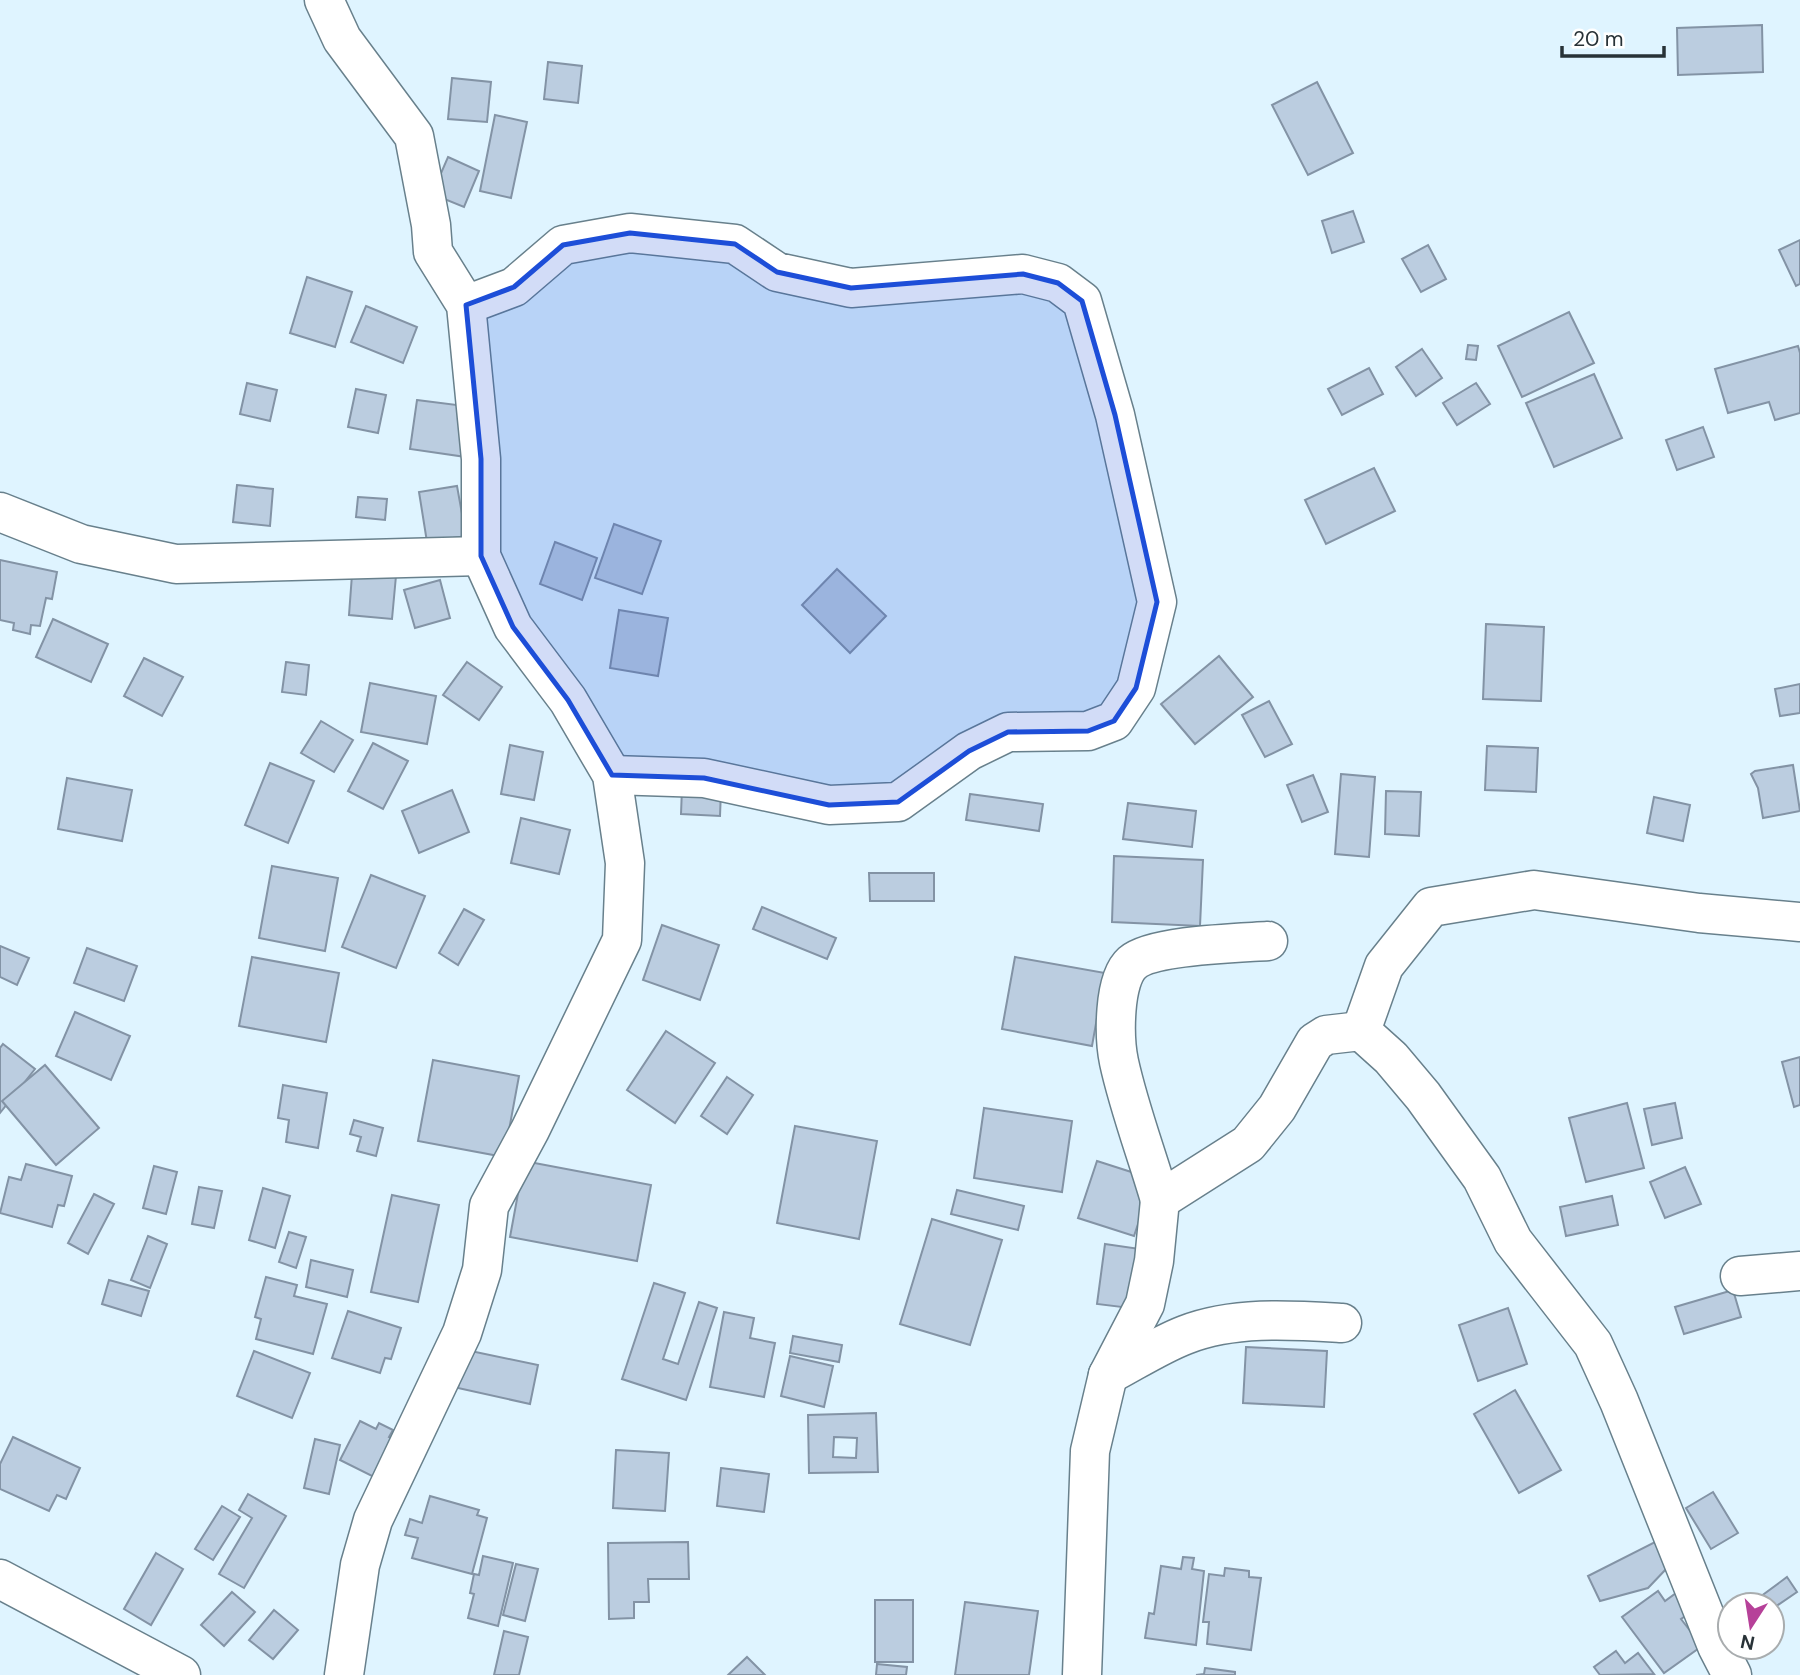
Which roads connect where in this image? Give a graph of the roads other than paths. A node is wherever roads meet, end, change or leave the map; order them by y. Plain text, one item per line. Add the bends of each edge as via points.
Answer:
1 (324, 0) edge
2 (466, 305) junction
3 (0, 512) edge
4 (481, 556) junction
5 (612, 775) junction
6 (1800, 922) edge
7 (1268, 941) dead end
8 (1361, 1031) junction
9 (1160, 1200) junction
10 (1800, 1271) edge
11 (1740, 1276) dead end
12 (1342, 1323) dead end
13 (1108, 1375) junction
14 (0, 1579) edge
15 (181, 1675) edge
16 (344, 1675) edge
17 (1082, 1675) edge
18 (1732, 1675) edge

1 - 2 street via 342,39 414,135 433,252
2 - 4 street via 481,459
2 - 5 street via 514,287 563,245 630,233 735,244 777,272 851,288 1023,274 1058,283 1082,301 1115,415 1157,602 1136,688 1114,721 1088,731 1008,732 969,751 898,802 829,805 704,778
3 - 4 street via 81,544 176,564
4 - 5 street via 513,626 568,700
5 - 16 street via 625,863 622,940 489,1206 482,1270 462,1333 373,1520 360,1565
6 - 8 street via 1534,890 1431,907 1384,966
7 - 9 street via 1150,955 1132,962 1124,975 1116,1011 1119,1060
8 - 9 street via 1326,1035 1315,1042 1277,1108 1248,1144
8 - 18 street via 1391,1058 1430,1107 1482,1178 1513,1241 1593,1344
9 - 13 street via 1144,1304
10 - 11 street
12 - 13 street via 1288,1320 1221,1326 1186,1335
13 - 17 street via 1090,1451
14 - 15 street

